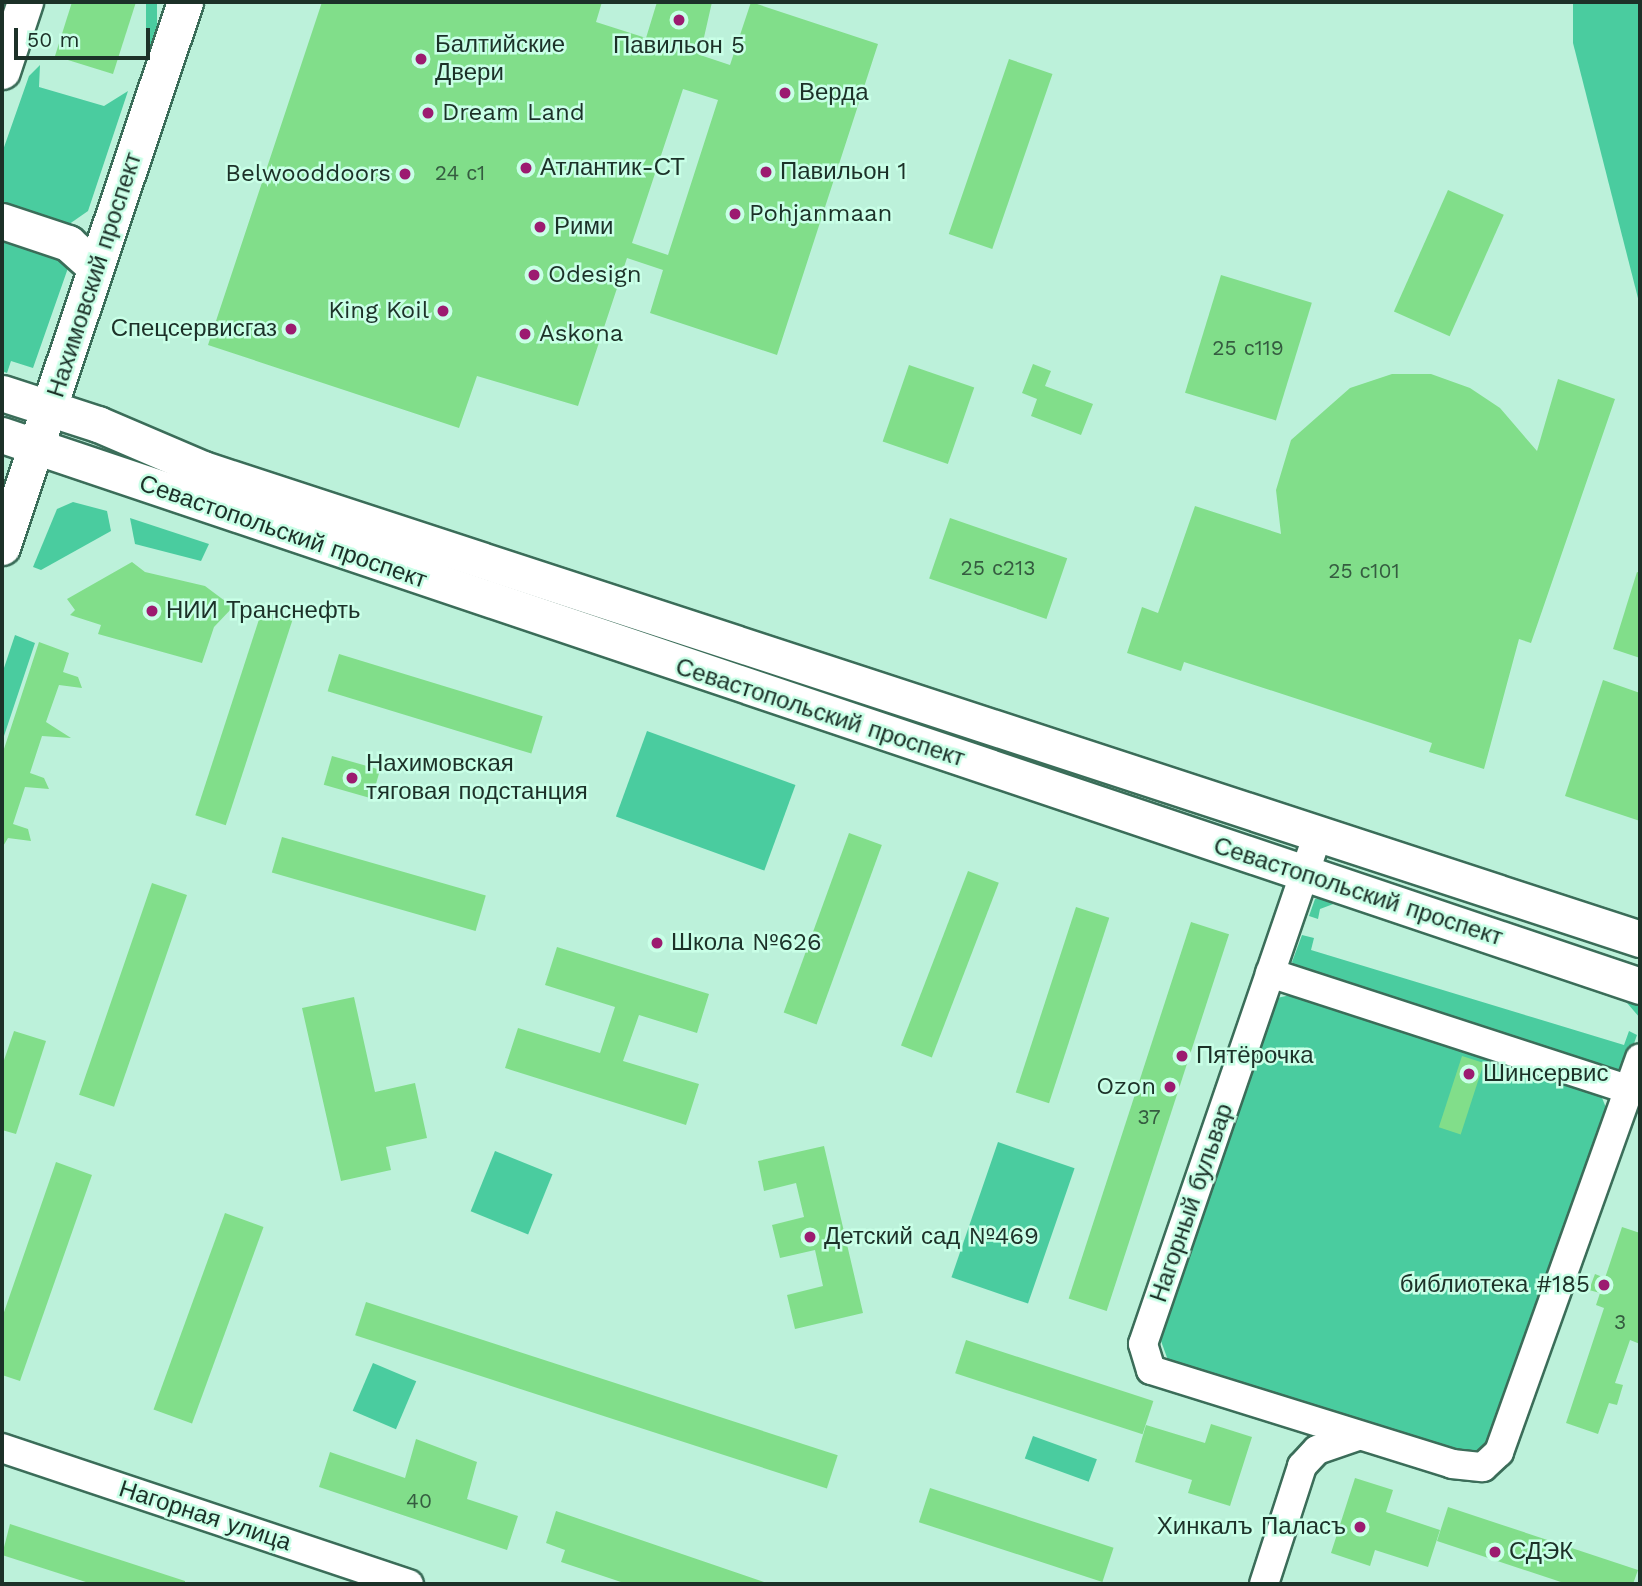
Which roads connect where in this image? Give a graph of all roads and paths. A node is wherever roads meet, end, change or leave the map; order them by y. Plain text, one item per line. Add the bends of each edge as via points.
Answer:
1 (25, 2) edge
2 (185, 2) edge
3 (2, 71) edge
4 (2, 221) edge
5 (95, 267) junction
6 (2, 393) edge
7 (52, 408) junction
8 (2, 435) edge
9 (39, 447) junction
10 (2, 547) edge
11 (1318, 834) junction
12 (1304, 874) junction
13 (1640, 939) edge
14 (1270, 973) junction
15 (1640, 986) edge
16 (1640, 1058) edge
17 (1628, 1089) junction
18 (1273, 1411) junction
19 (1358, 1436) junction
20 (2, 1448) edge
21 (1303, 1466) junction
22 (408, 1584) edge
23 (1264, 1584) edge

1 - 3 main road
2 - 5 main road, Нахимовский проспект
4 - 5 main road via 68,243
5 - 7 main road, Нахимовский проспект
6 - 7 main road, Севастопольский проспект
7 - 9 main road, Нахимовский проспект
7 - 11 main road, Севастопольский проспект via 203,469
8 - 9 main road, Севастопольский проспект
9 - 10 main road, Нахимовский проспект
9 - 12 main road, Севастопольский проспект via 276,532
11 - 12 street, Нагорный бульвар
11 - 13 main road, Севастопольский проспект
12 - 14 street, Нагорный бульвар
12 - 15 main road, Севастопольский проспект
14 - 17 street
14 - 18 street, Нагорный бульвар via 1143,1344 1151,1370
16 - 17 street, Нагорный бульвар
17 - 19 street, Нагорный бульвар via 1499,1452 1483,1466 1452,1465
18 - 19 street, Нагорный бульвар
18 - 21 street via 1289,1426
19 - 21 street via 1317,1450
20 - 22 street, Нагорная улица
21 - 23 street

